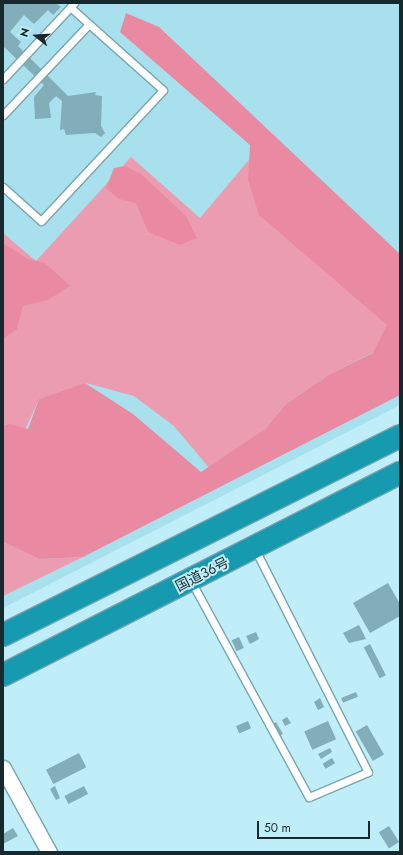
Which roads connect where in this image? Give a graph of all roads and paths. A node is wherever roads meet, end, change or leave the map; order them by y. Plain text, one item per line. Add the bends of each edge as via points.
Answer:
1 (72, 5) edge
2 (89, 24) junction
3 (3, 79) edge
4 (3, 115) edge
5 (3, 187) edge
6 (400, 436) edge
7 (400, 473) edge
8 (254, 547) junction
9 (190, 580) junction
10 (3, 635) edge
11 (3, 676) edge
12 (3, 768) edge
13 (49, 852) edge

1 - 2 lane
1 - 3 lane
2 - 4 lane
2 - 5 lane via 163,90 41,221
6 - 10 highway
7 - 8 highway, 国道36号
8 - 9 highway, 国道36号
8 - 9 lane via 368,772 309,797
9 - 11 highway, 国道36号
12 - 13 street

